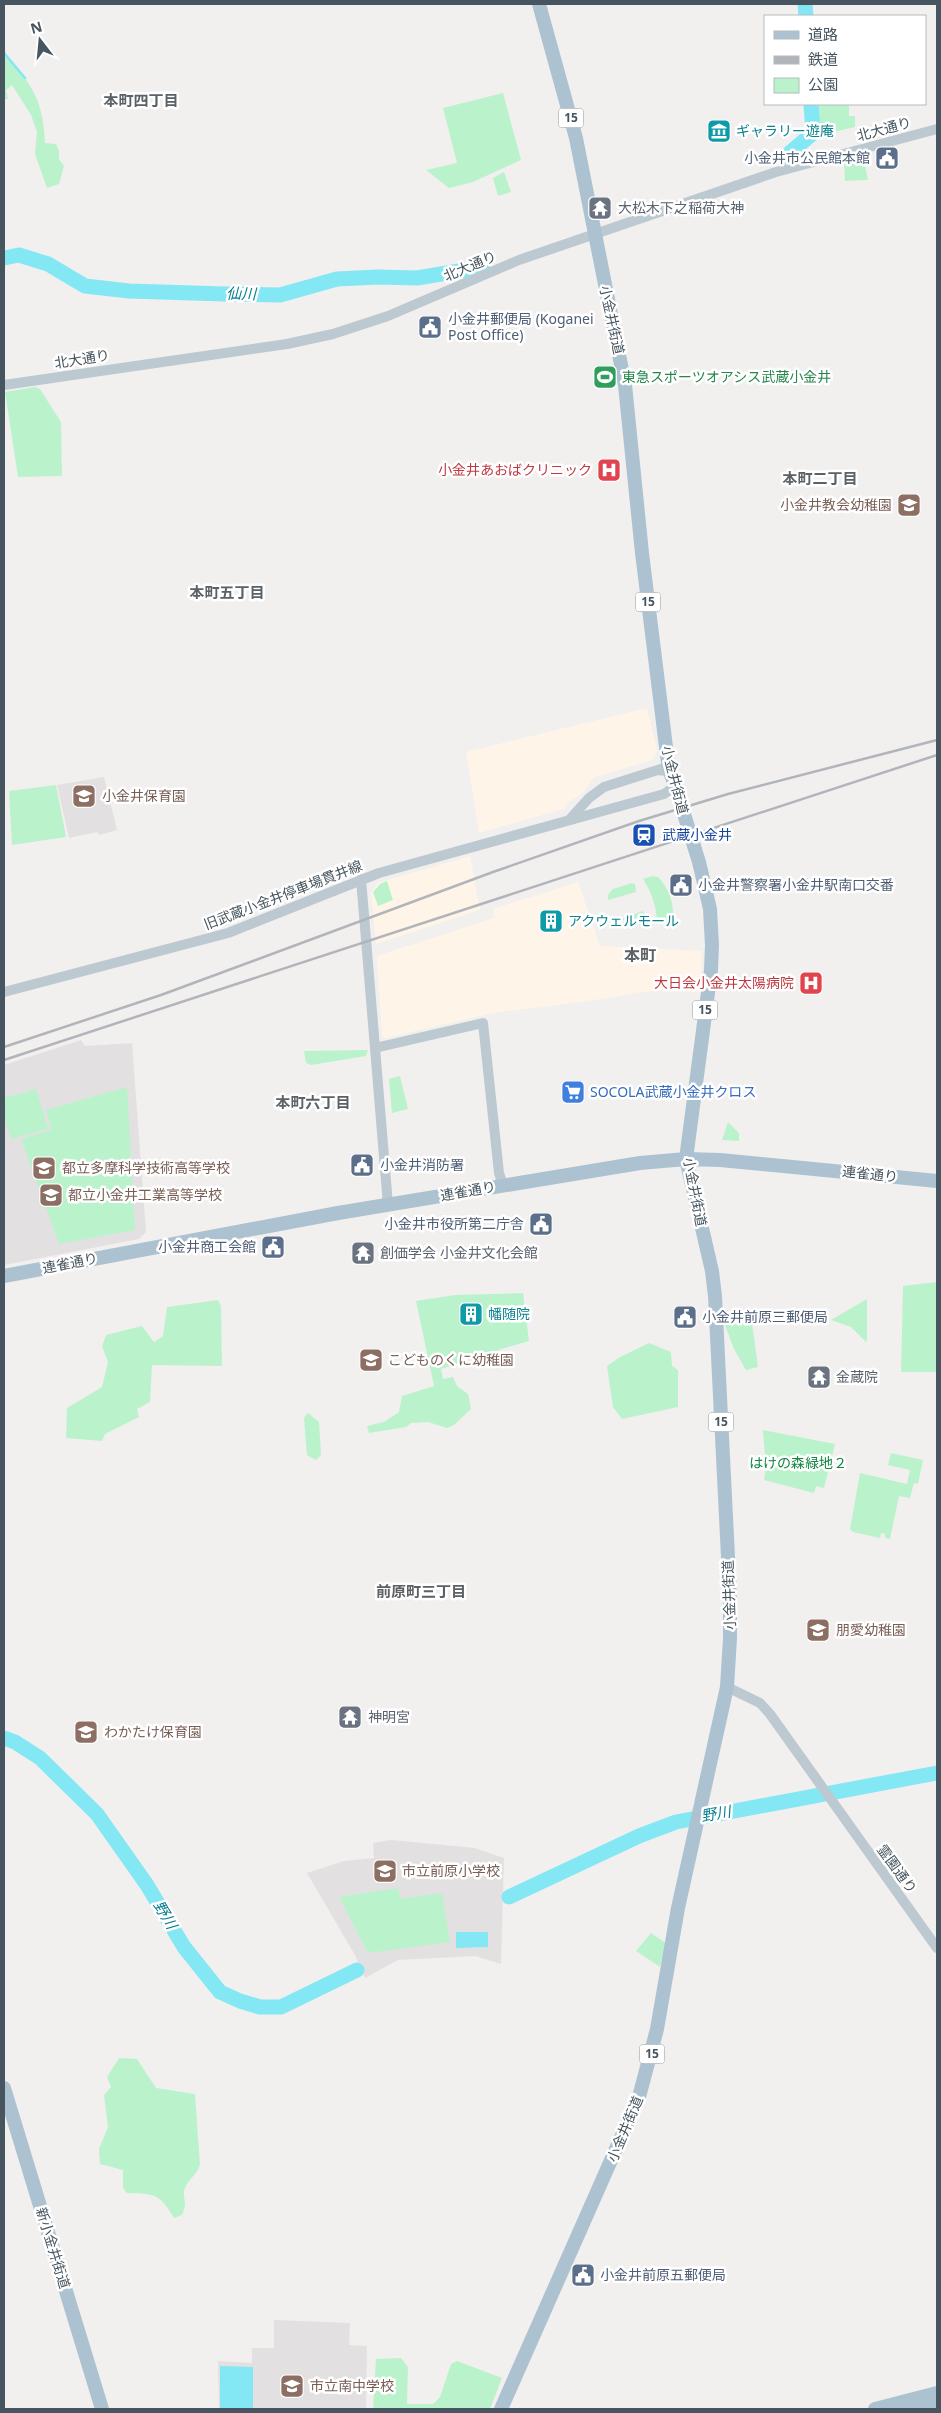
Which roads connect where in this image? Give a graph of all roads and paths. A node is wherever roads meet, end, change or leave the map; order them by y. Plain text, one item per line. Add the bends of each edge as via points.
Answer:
1 (539, 4) edge
2 (937, 129) edge
3 (594, 234) junction
4 (4, 385) edge
5 (663, 766) junction
6 (674, 787) junction
7 (570, 819) junction
8 (361, 880) junction
9 (4, 992) edge
10 (375, 1048) junction
11 (686, 1159) junction
12 (937, 1181) edge
13 (503, 1185) junction
14 (388, 1205) junction
15 (4, 1276) edge
16 (727, 1687) junction
17 (937, 1948) edge
18 (4, 2088) edge
19 (937, 2393) edge
20 (937, 2404) edge
21 (102, 2409) edge
22 (501, 2409) edge
23 (875, 2409) edge
24 (915, 2409) edge

1 - 3 main road, 小金井街道 / 15 via 567,100
2 - 3 street, 北大通り via 776,172
3 - 4 street, 北大通り via 504,266 388,316 333,334 286,344
3 - 5 main road, 小金井街道 / 15 via 625,386
5 - 6 main road, 小金井街道 / 15
5 - 7 street via 604,787
6 - 7 street, 旧武蔵小金井停車場貫井線 via 657,796
6 - 11 main road, 小金井街道 / 15 via 705,883 712,926 711,970
7 - 8 street, 旧武蔵小金井停車場貫井線
8 - 9 street, 旧武蔵小金井停車場貫井線 via 228,933
8 - 10 street
10 - 13 street via 482,1023
10 - 14 street
11 - 12 main road, 連雀通り via 807,1167
11 - 13 main road, 連雀通り
11 - 16 main road, 小金井街道 / 15 via 712,1271 717,1324 730,1597
13 - 14 main road, 連雀通り
14 - 15 main road, 連雀通り
16 - 17 street, 霊園通り via 760,1703 770,1714
16 - 22 main road, 小金井街道 / 15 via 678,1908 657,2029 639,2098
18 - 21 main road, 新小金井街道
19 - 23 main road
20 - 24 main road

